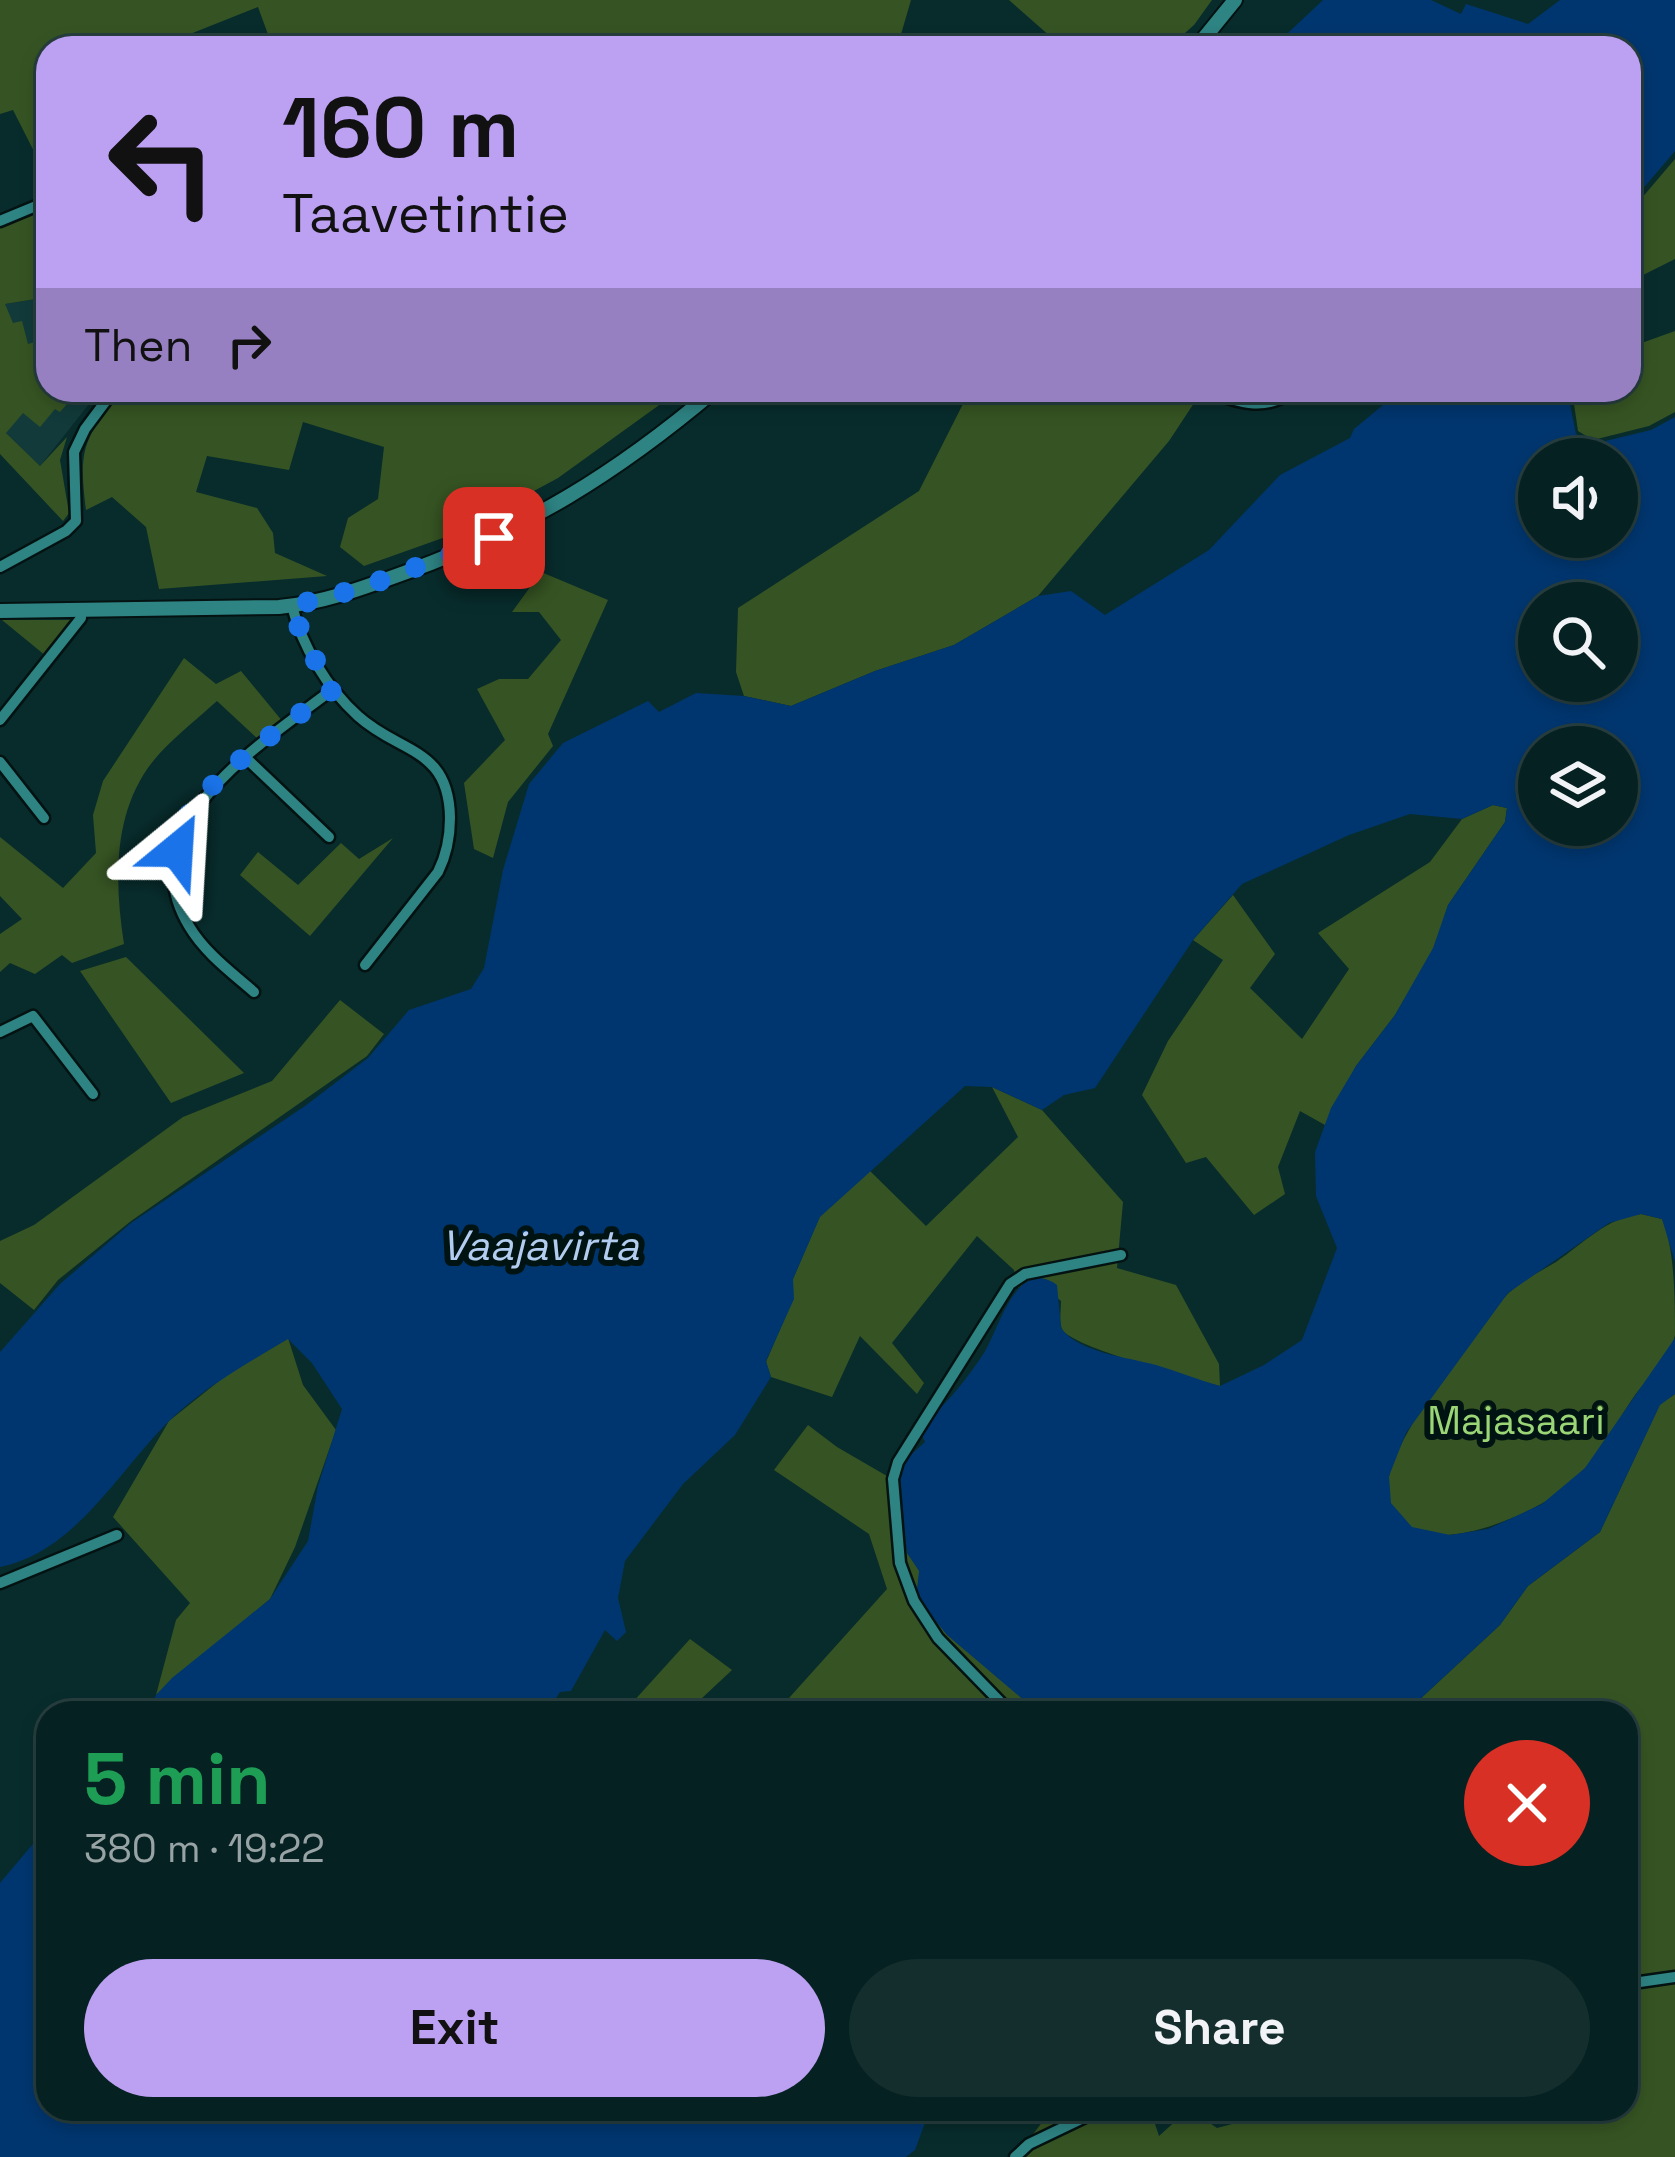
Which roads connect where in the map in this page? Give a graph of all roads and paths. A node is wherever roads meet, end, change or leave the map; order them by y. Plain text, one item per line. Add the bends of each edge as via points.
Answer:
1 (1235, 0) edge
2 (1206, 36) edge
3 (36, 206) edge
4 (0, 221) edge
5 (105, 402) edge
6 (700, 402) edge
7 (0, 567) edge
8 (292, 606) junction
9 (0, 611) edge
10 (81, 612) junction
11 (334, 689) junction
12 (0, 720) edge
13 (245, 758) junction
14 (0, 762) edge
15 (44, 818) dead end
16 (329, 837) dead end
17 (365, 965) dead end
18 (254, 992) dead end
19 (0, 1032) edge
20 (93, 1094) dead end
21 (1120, 1255) dead end
22 (117, 1535) dead end
23 (0, 1583) edge
24 (998, 1701) edge
25 (1675, 1978) edge
26 (1638, 1983) edge
27 (1077, 2121) edge
28 (1015, 2157) edge

1 - 2 street
3 - 4 street
5 - 7 street via 74,452 76,521
6 - 8 street via 518,528
8 - 10 street
8 - 11 street
9 - 10 street
10 - 12 street
11 - 13 street
11 - 17 street via 378,731 424,756 448,789 446,856
13 - 16 street
13 - 18 street via 184,823 175,874 179,908 202,946
14 - 15 street
19 - 20 street via 33,1016
21 - 24 street via 1025,1274 1010,1285 894,1469 901,1563 914,1601
22 - 23 street
25 - 26 street
27 - 28 street

